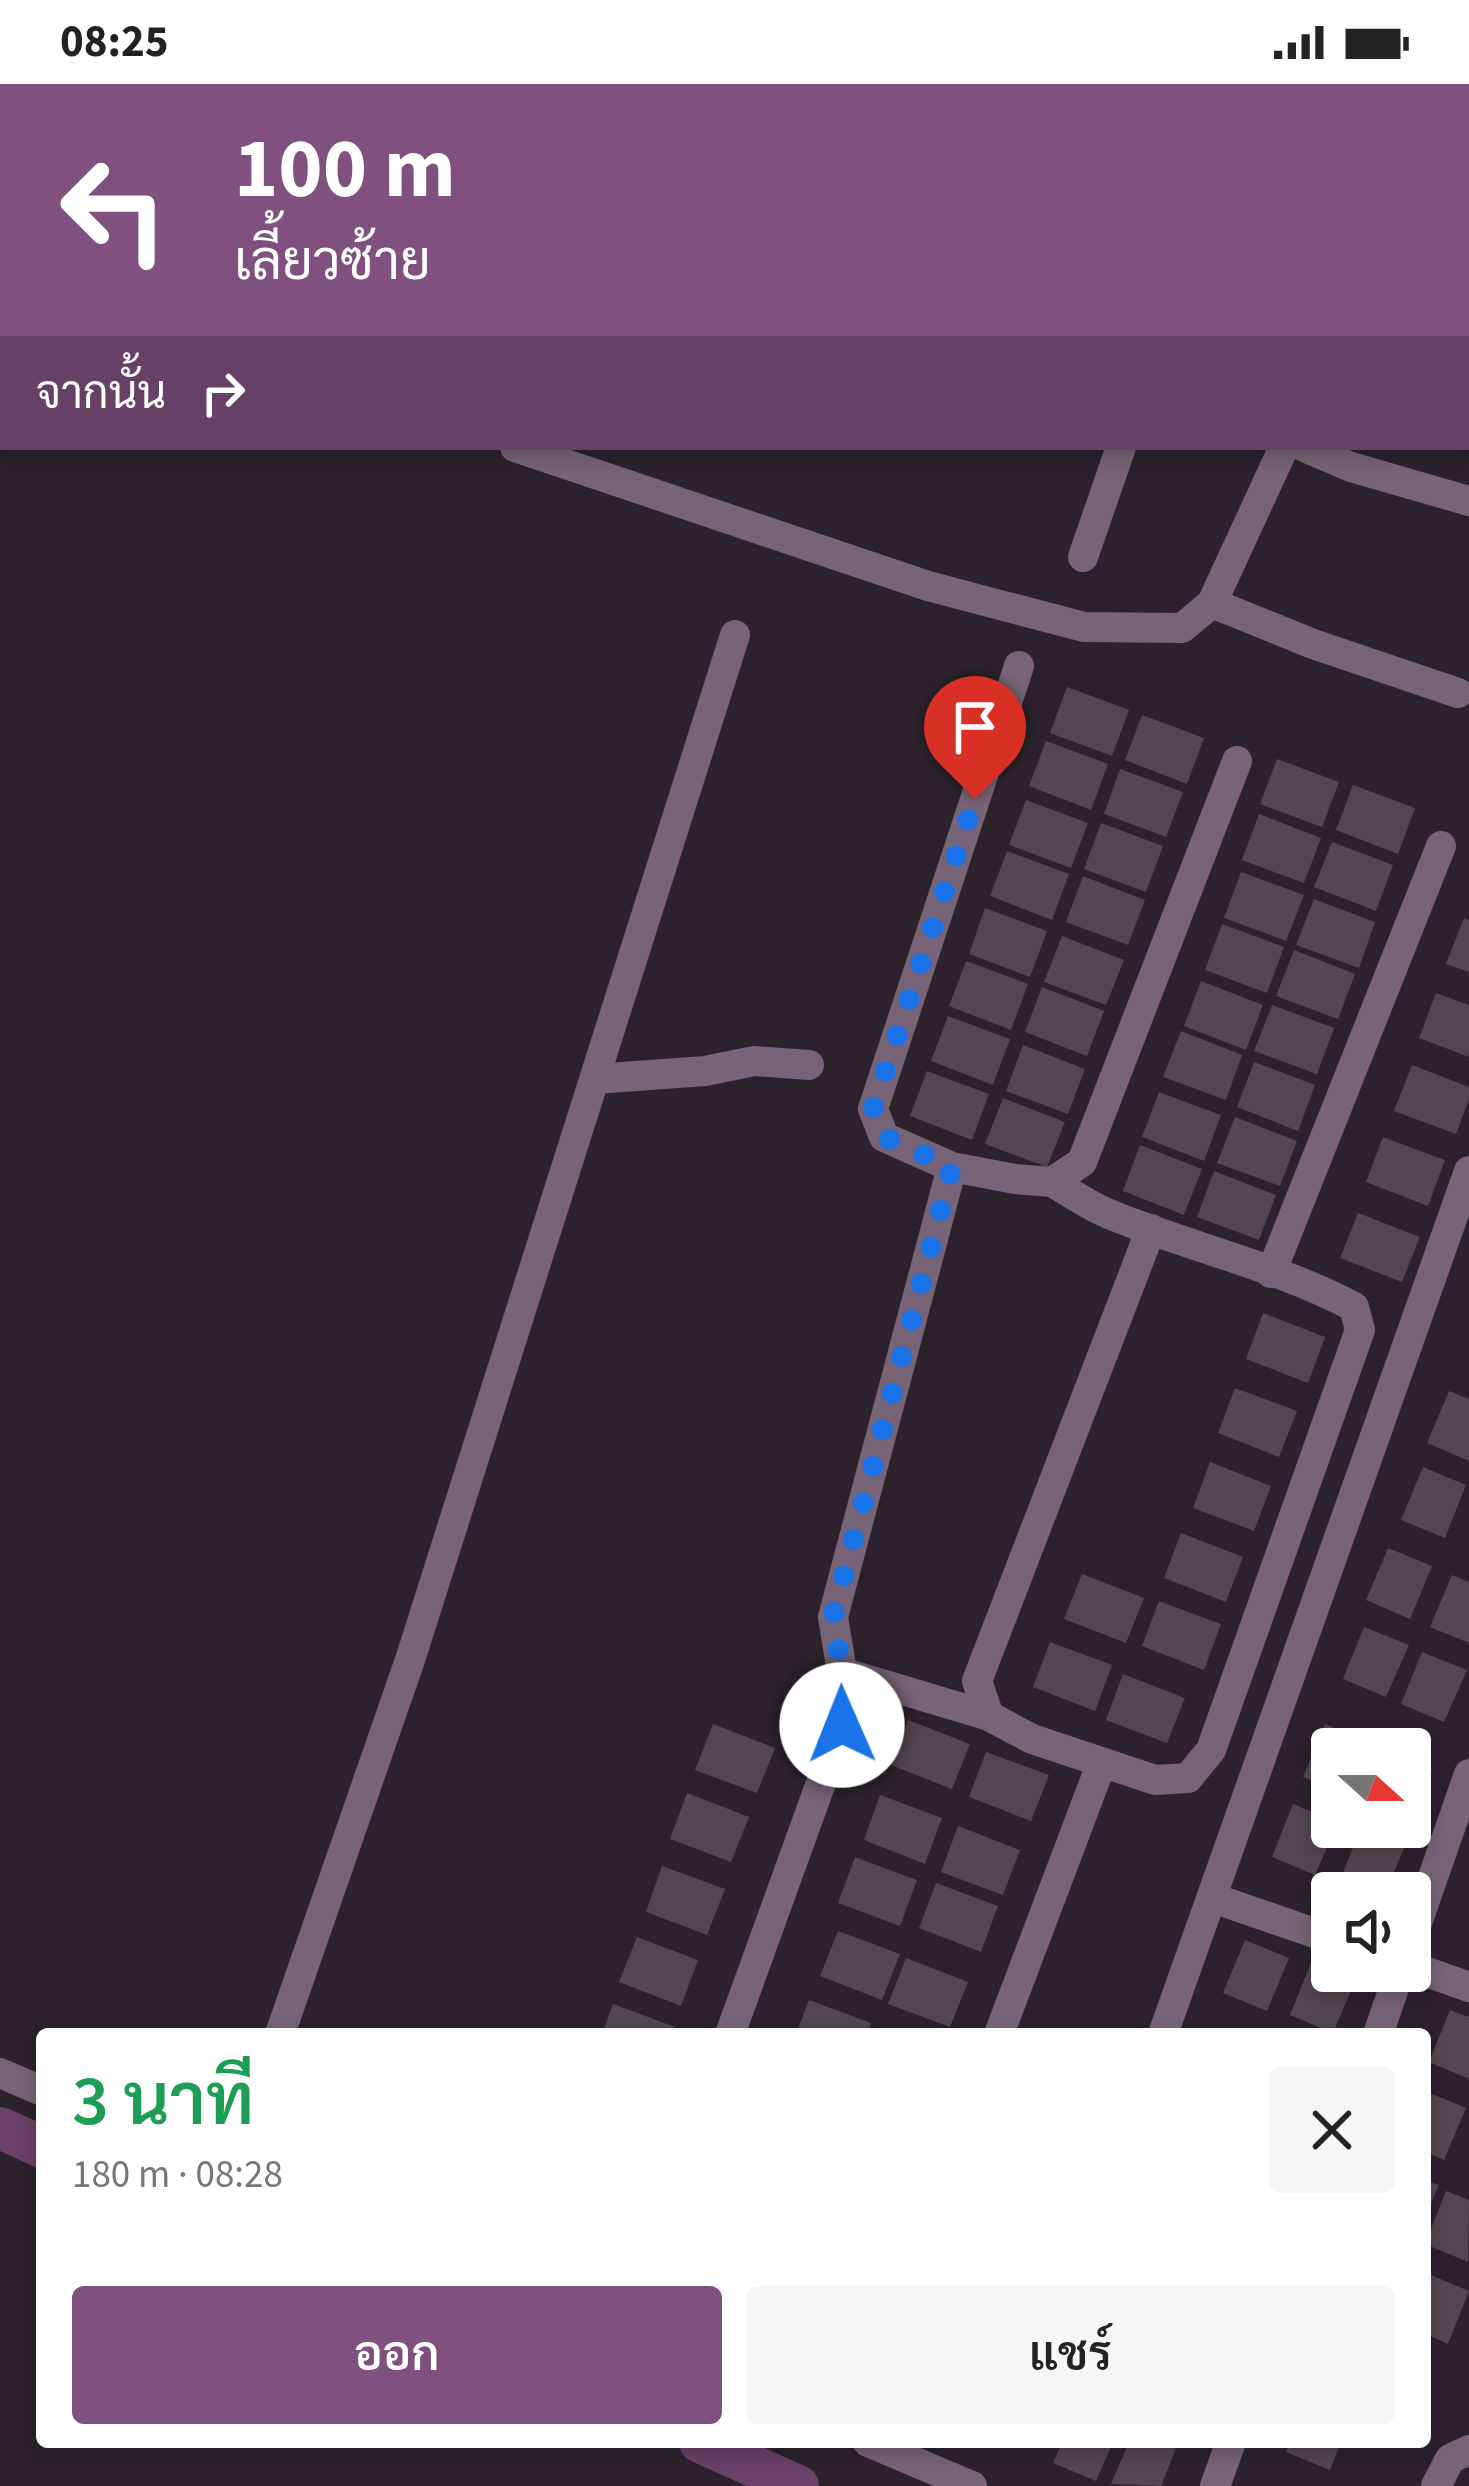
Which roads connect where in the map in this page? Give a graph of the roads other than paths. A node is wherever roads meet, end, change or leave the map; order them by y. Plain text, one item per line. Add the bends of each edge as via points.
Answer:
1 (524, 450) edge
2 (1120, 450) edge
3 (1283, 450) edge
4 (1311, 450) edge
5 (1469, 501) edge
6 (1083, 557) dead end
7 (1212, 603) junction
8 (735, 635) dead end
9 (1019, 666) dead end
10 (1458, 693) dead end
11 (1237, 760) dead end
12 (1441, 846) dead end
13 (809, 1065) dead end
14 (595, 1079) junction
15 (952, 1167) junction
16 (1469, 1171) edge
17 (1052, 1182) junction
18 (1150, 1229) junction
19 (1270, 1273) junction
20 (842, 1672) junction
21 (988, 1716) junction
22 (1102, 1762) junction
23 (1469, 1774) edge
24 (1431, 1883) edge
25 (1213, 1898) junction
26 (1311, 1932) edge
27 (1431, 1973) edge
28 (1469, 1987) edge
29 (1393, 1992) edge
30 (282, 2028) edge
31 (732, 2028) edge
32 (1001, 2028) edge
33 (1165, 2028) edge
34 (1380, 2028) edge
35 (0, 2073) edge
36 (36, 2088) edge
37 (882, 2448) edge
38 (1229, 2448) edge
39 (1469, 2450) edge
40 (972, 2486) edge
41 (1215, 2486) edge
42 (1436, 2486) edge

1 - 7 street via 928,586 1084,627 1182,628
2 - 6 street
3 - 7 street
4 - 5 street
7 - 10 street
8 - 14 street
9 - 15 street via 873,1109 884,1137
11 - 17 street via 1082,1162
12 - 19 street
13 - 14 street via 754,1060
14 - 30 street via 410,1660
15 - 17 street
15 - 20 street via 833,1617
16 - 25 street
17 - 18 street
18 - 19 street
18 - 21 street via 977,1681
19 - 22 street via 1354,1306 1360,1330 1211,1750 1188,1778 1155,1780
20 - 21 street
20 - 31 street via 842,1725
21 - 22 street
22 - 32 street
23 - 24 street
25 - 26 street
25 - 33 street
27 - 28 street
29 - 34 street
35 - 36 street
37 - 40 street
38 - 41 street
39 - 42 street via 1450,2458

